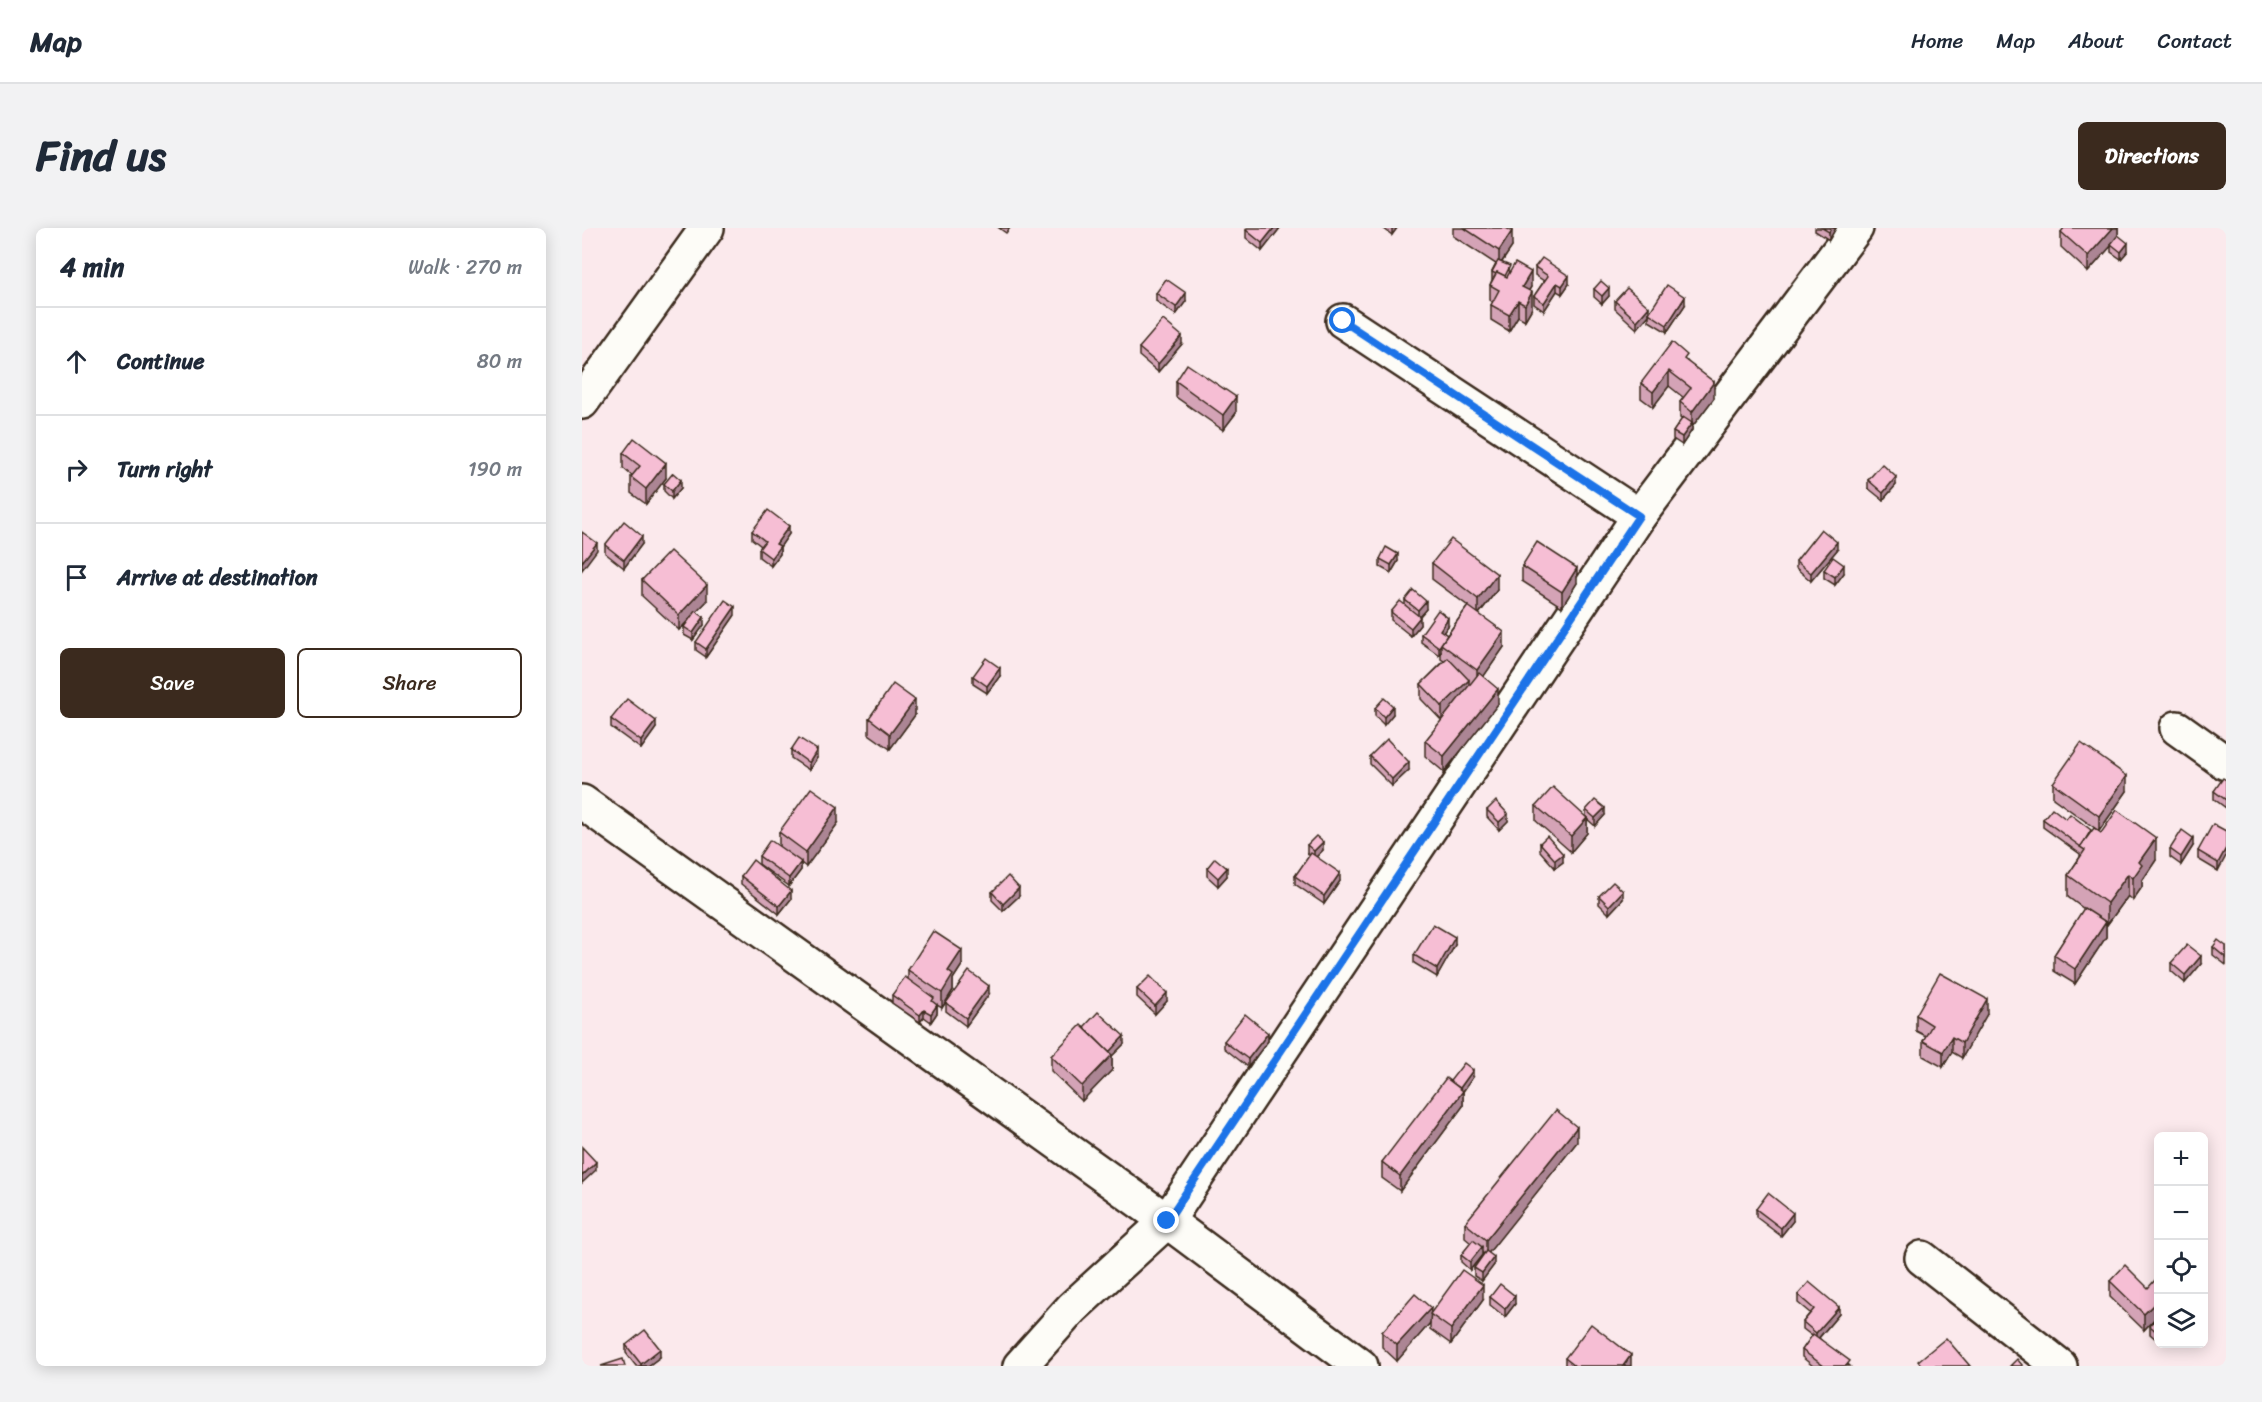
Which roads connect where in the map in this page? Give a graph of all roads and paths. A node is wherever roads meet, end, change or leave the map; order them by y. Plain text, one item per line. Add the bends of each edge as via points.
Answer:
1 (707, 228) edge
2 (1856, 228) edge
3 (1343, 321) dead end
4 (582, 402) edge
5 (1639, 516) junction
6 (2177, 728) dead end
7 (2226, 763) edge
8 (582, 802) edge
9 (1167, 1221) junction
10 (1922, 1258) dead end
11 (1020, 1366) edge
12 (1361, 1366) edge
13 (2060, 1366) edge

1 - 4 street
2 - 5 street
3 - 5 street
5 - 9 street
6 - 7 street
8 - 9 street
9 - 11 street via 1072,1308
9 - 12 street
10 - 13 street

